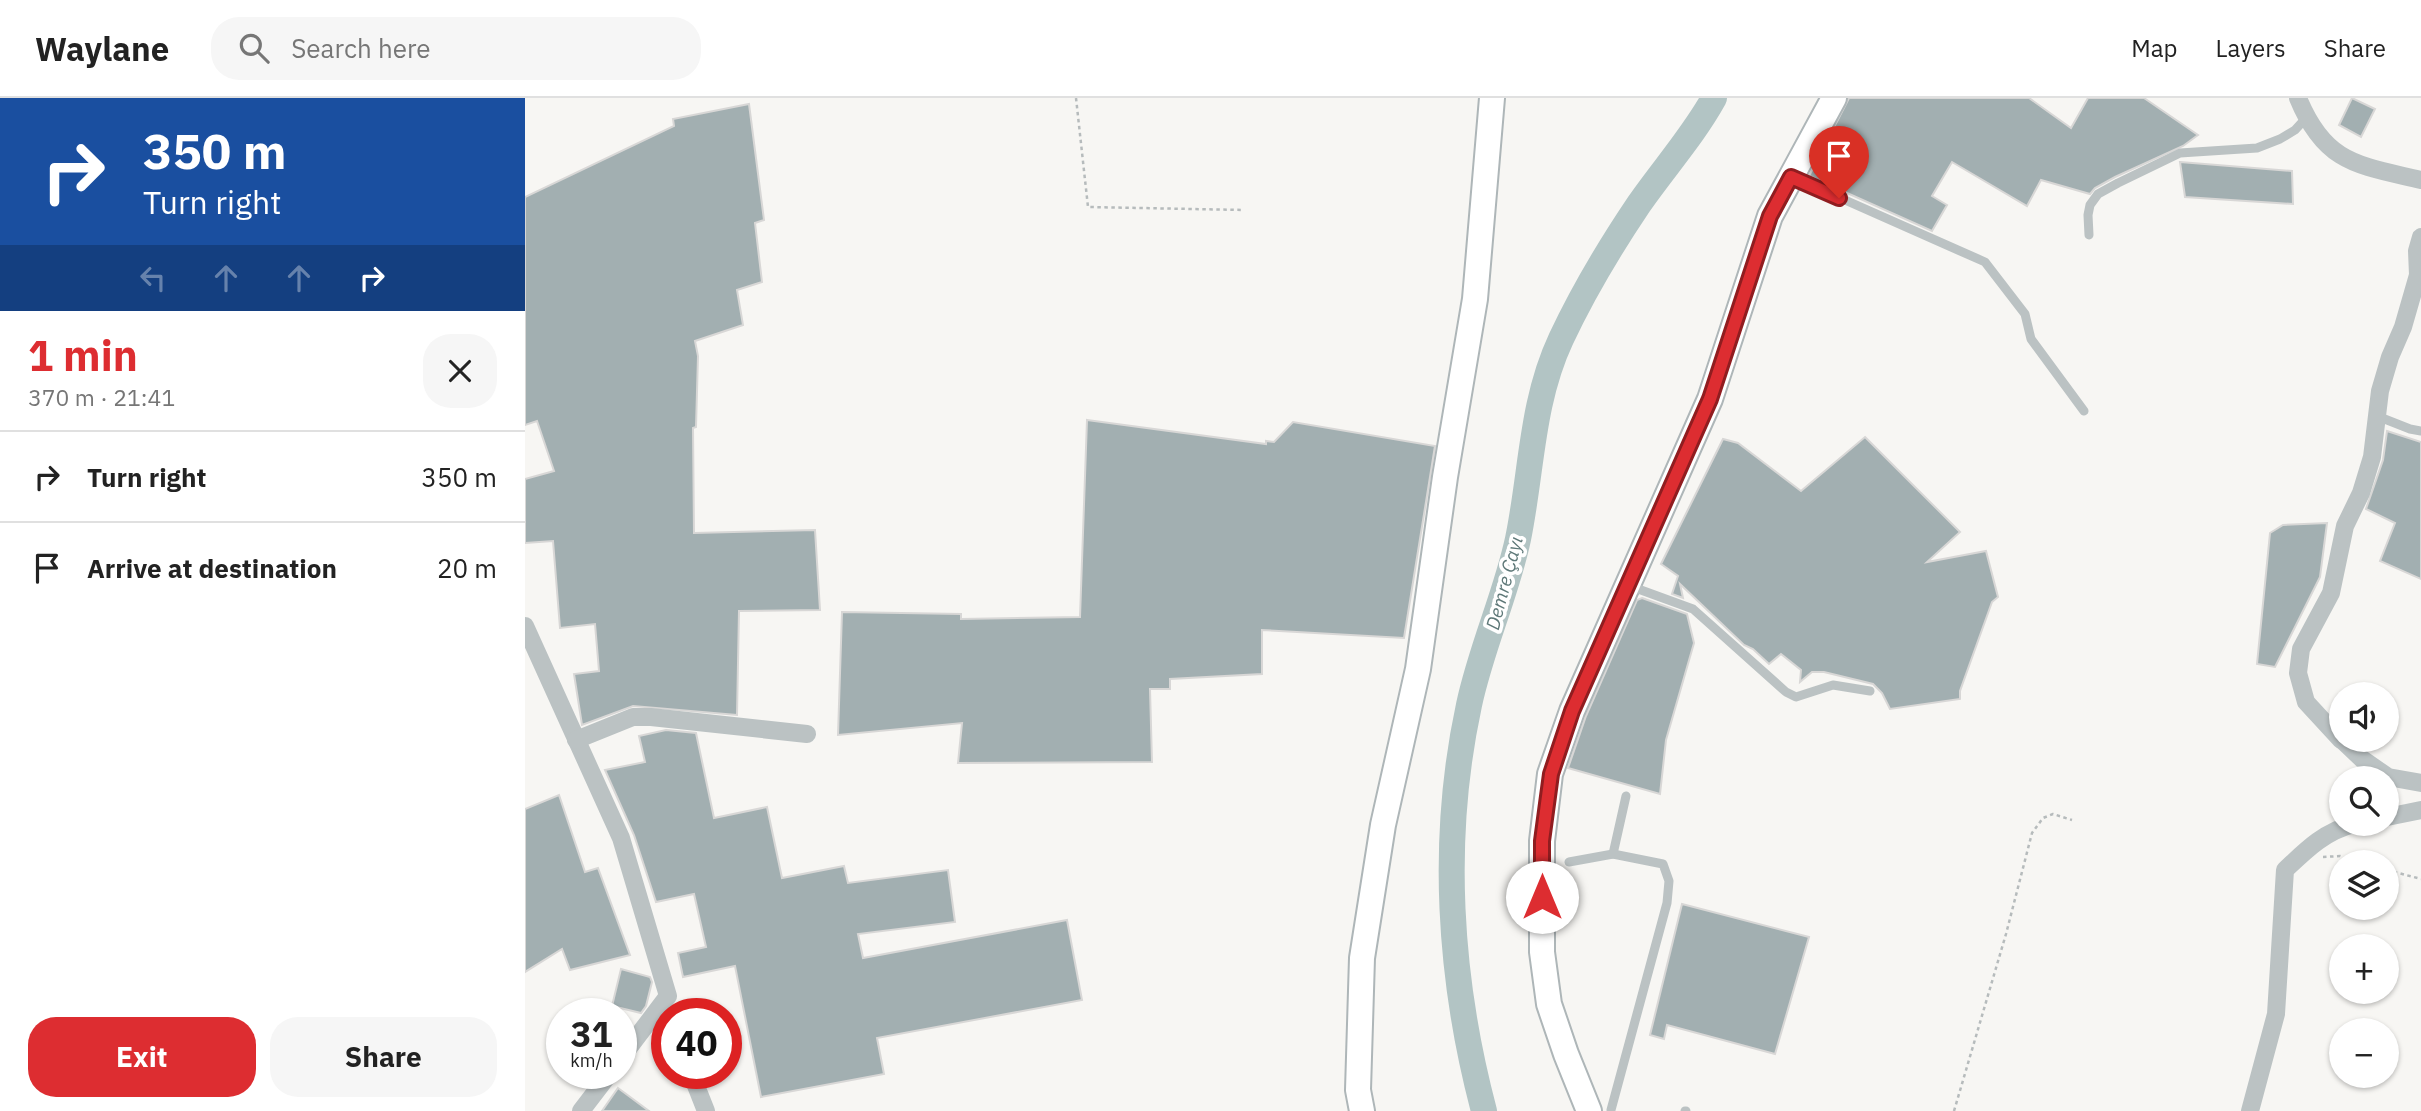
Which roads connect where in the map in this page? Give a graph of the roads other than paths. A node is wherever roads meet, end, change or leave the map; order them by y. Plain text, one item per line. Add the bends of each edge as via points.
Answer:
1 (1492, 98) edge
2 (1834, 98) edge
3 (2298, 98) edge
4 (2306, 118) junction
5 (1791, 177) junction
6 (2421, 180) edge
7 (2088, 235) dead end
8 (2421, 237) edge
9 (2084, 411) dead end
10 (2377, 416) junction
11 (2421, 431) edge
12 (1628, 585) junction
13 (525, 626) edge
14 (1870, 691) dead end
15 (2329, 726) edge
16 (807, 734) dead end
17 (576, 740) junction
18 (2355, 752) edge
19 (2421, 783) edge
20 (1626, 796) dead end
21 (2421, 810) edge
22 (2399, 815) edge
23 (2329, 834) edge
24 (1613, 855) junction
25 (1569, 862) dead end
26 (669, 998) edge
27 (651, 1026) edge
28 (637, 1041) edge
29 (598, 1089) edge
30 (697, 1089) edge
31 (581, 1111) edge
32 (706, 1111) edge
33 (1362, 1111) edge
34 (1606, 1111) edge
35 (2250, 1111) edge

1 - 33 street via 1475,299 1417,669 1383,825 1362,958 1358,1090
2 - 5 street
3 - 4 street
4 - 6 street via 2326,146 2357,165
4 - 7 lane via 2295,130 2257,148 2180,153 2118,183 2098,194 2091,205
5 - 9 lane via 1985,262 2025,314 2031,339
5 - 12 street via 1770,216 1710,399
8 - 10 street via 2418,275 2380,391
10 - 11 lane
10 - 15 street via 2372,457 2345,526 2331,593 2301,649 2298,673 2306,702
12 - 14 lane via 1693,609 1795,697 1833,685
12 - 34 street via 1572,711 1551,774 1542,841 1542,952 1549,1004 1566,1054
13 - 17 street
16 - 17 street via 633,717
17 - 26 street via 621,838
18 - 19 street via 2388,777
20 - 24 lane
21 - 22 street
23 - 35 street via 2285,870 2276,1014
24 - 25 lane
24 - 34 lane via 1663,864 1669,881 1667,903
27 - 28 street
29 - 31 street
30 - 32 street

